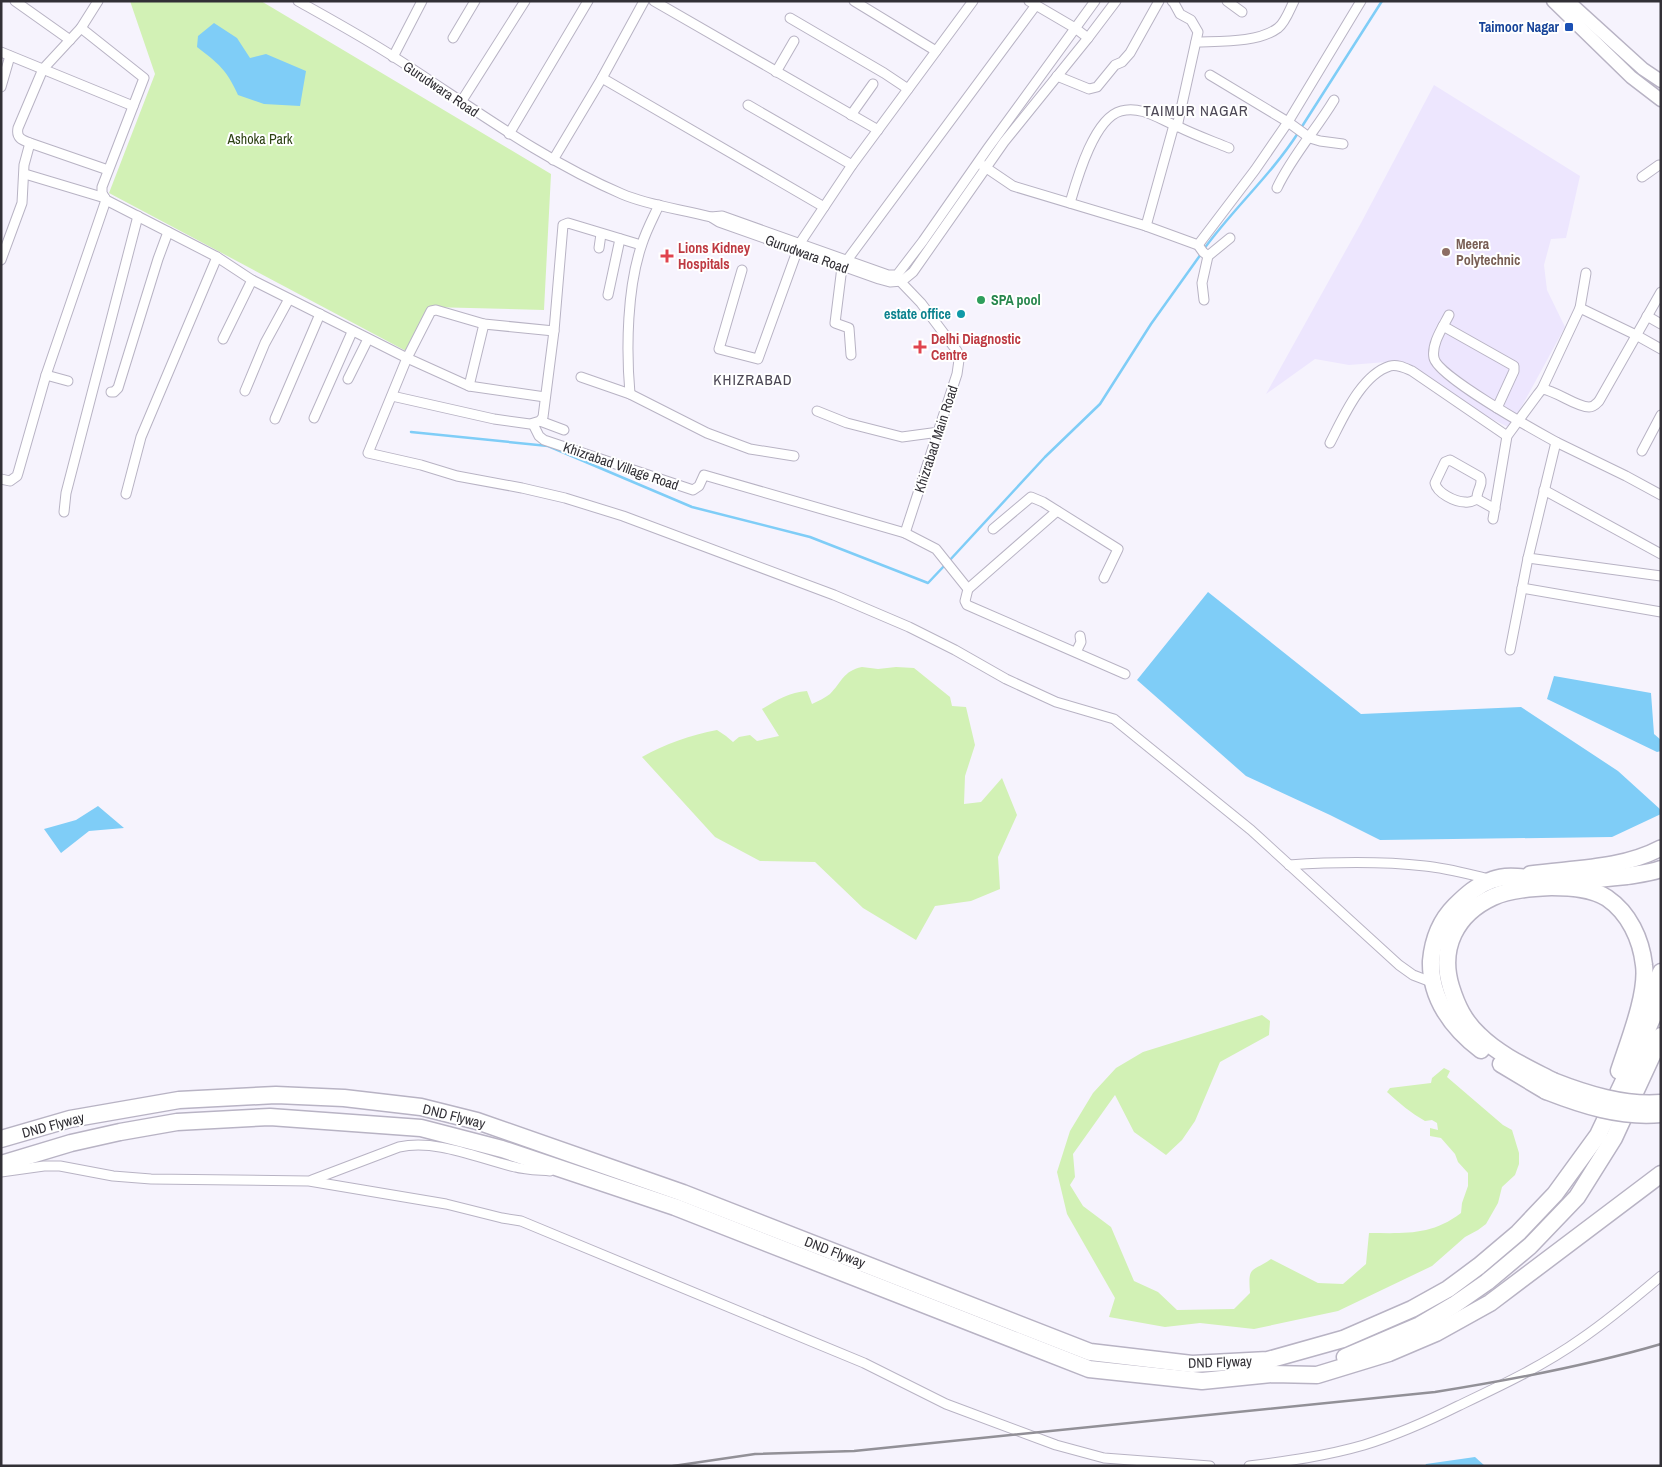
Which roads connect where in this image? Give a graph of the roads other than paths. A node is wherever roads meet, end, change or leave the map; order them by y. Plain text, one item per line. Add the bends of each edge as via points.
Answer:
1 (15, 1) edge
2 (98, 1) edge
3 (422, 1) edge
4 (475, 1) edge
5 (525, 1) edge
6 (588, 1) edge
7 (644, 1) edge
8 (654, 1) edge
9 (854, 1) edge
10 (973, 1) edge
11 (1095, 1) edge
12 (1116, 1) edge
13 (1159, 1) edge
14 (1172, 1) edge
15 (1227, 1) edge
16 (1294, 1) edge
17 (1361, 1) edge
18 (1553, 1) edge
19 (1568, 1) edge
20 (303, 2) edge
21 (1033, 3) edge
22 (1242, 12) dead end
23 (790, 18) dead end
24 (81, 28) junction
25 (1075, 28) junction
26 (454, 38) dead end
27 (1088, 38) junction
28 (70, 40) junction
29 (794, 41) dead end
30 (1196, 42) junction
31 (936, 51) junction
32 (1, 52) edge
33 (10, 56) junction
34 (393, 57) junction
35 (43, 69) junction
36 (776, 72) junction
37 (1210, 75) dead end
38 (1057, 76) junction
39 (602, 78) junction
40 (1658, 79) edge
41 (873, 84) dead end
42 (1, 87) edge
43 (908, 89) junction
44 (1647, 90) junction
45 (1334, 100) dead end
46 (1661, 100) edge
47 (461, 102) junction
48 (748, 105) dead end
49 (133, 106) junction
50 (851, 115) junction
51 (1288, 122) junction
52 (1175, 126) junction
53 (878, 130) junction
54 (1303, 133) junction
55 (509, 134) junction
56 (30, 143) junction
57 (1343, 144) dead end
58 (1229, 148) dead end
59 (553, 160) junction
60 (978, 162) junction
61 (1660, 164) edge
62 (852, 165) junction
63 (986, 168) junction
64 (108, 170) junction
65 (25, 174) junction
66 (1642, 177) dead end
67 (1277, 188) dead end
68 (106, 199) junction
69 (1070, 203) junction
70 (659, 205) junction
71 (824, 208) junction
72 (138, 216) junction
73 (1146, 226) junction
74 (168, 232) junction
75 (601, 234) junction
76 (1230, 238) dead end
77 (620, 239) junction
78 (641, 244) junction
79 (798, 246) junction
80 (599, 248) dead end
81 (1202, 251) junction
82 (217, 257) junction
83 (1, 260) edge
84 (844, 263) junction
85 (742, 270) dead end
86 (1586, 273) dead end
87 (898, 278) junction
88 (252, 280) junction
89 (1661, 292) edge
90 (608, 295) dead end
91 (289, 299) junction
92 (1204, 300) dead end
93 (1580, 308) junction
94 (320, 314) junction
95 (1449, 315) dead end
96 (1646, 316) junction
97 (484, 324) junction
98 (1661, 324) edge
99 (1443, 326) junction
100 (554, 331) junction
101 (352, 332) junction
102 (1636, 335) junction
103 (223, 339) dead end
104 (368, 339) junction
105 (1661, 349) edge
106 (851, 355) dead end
107 (407, 358) junction
108 (46, 375) junction
109 (581, 376) dead end
110 (348, 379) dead end
111 (68, 381) dead end
112 (469, 386) junction
113 (1542, 389) junction
114 (244, 391) dead end
115 (110, 392) dead end
116 (630, 394) junction
117 (392, 396) junction
118 (546, 397) junction
119 (1497, 408) junction
120 (817, 411) dead end
121 (1661, 415) edge
122 (314, 418) dead end
123 (274, 419) dead end
124 (1519, 421) junction
125 (536, 422) junction
126 (564, 430) dead end
127 (939, 432) junction
128 (1507, 436) junction
129 (1556, 442) junction
130 (1330, 443) dead end
131 (1642, 452) dead end
132 (794, 456) dead end
133 (1, 479) edge
134 (1544, 490) junction
135 (126, 494) dead end
136 (1661, 495) edge
137 (1477, 499) junction
138 (1495, 509) junction
139 (1057, 511) junction
140 (64, 512) dead end
141 (1493, 519) dead end
142 (993, 529) dead end
143 (905, 533) junction
144 (1661, 554) edge
145 (1528, 558) junction
146 (1661, 576) edge
147 (1104, 578) dead end
148 (1522, 588) junction
149 (968, 589) junction
150 (1661, 612) edge
151 (1080, 636) dead end
152 (1510, 650) dead end
153 (1076, 652) junction
154 (1125, 674) dead end
155 (1661, 848) edge
156 (1289, 865) junction
157 (1658, 870) edge
158 (1516, 875) junction
159 (1493, 879) junction
160 (1661, 972) edge
161 (1434, 983) junction
162 (1661, 998) edge
163 (1654, 1031) edge
164 (1661, 1056) edge
165 (1621, 1064) junction
166 (1549, 1086) junction
167 (1636, 1089) junction
168 (1661, 1103) edge
169 (1661, 1114) edge
170 (1598, 1135) junction
171 (1, 1139) edge
172 (1, 1164) edge
173 (1, 1172) edge
174 (570, 1172) junction
175 (1661, 1174) edge
176 (309, 1181) junction
177 (1661, 1276) edge
178 (1272, 1374) junction
179 (1210, 1466) edge
180 (1249, 1466) edge

1 - 28 street
2 - 24 street
3 - 34 street
4 - 26 street
5 - 47 street
6 - 55 street
7 - 39 street
8 - 36 street
9 - 31 street
10 - 31 street
11 - 25 street
12 - 27 street
13 - 38 street via 1130,53 1115,65 1097,88 1088,89
14 - 30 street via 1180,14 1191,20 1198,32
15 - 22 street
16 - 30 street via 1279,28 1246,39
17 - 51 street
18 - 44 main road
19 - 40 main road
20 - 34 street, Gurudwara Road
21 - 25 street
21 - 84 street
23 - 43 street
24 - 28 street
24 - 49 street via 144,78
25 - 27 street
25 - 60 street
27 - 38 street
28 - 35 street
29 - 36 street
30 - 52 street
31 - 43 street
32 - 33 street
33 - 35 street
33 - 42 street
34 - 47 street, Gurudwara Road
35 - 49 street
35 - 56 street via 18,131 20,138
36 - 50 street
37 - 51 street
38 - 63 street
39 - 59 street
39 - 71 street
40 - 44 main road
41 - 50 street
43 - 53 street
44 - 46 main road
45 - 54 street
47 - 55 street, Gurudwara Road
48 - 62 street
49 - 64 street
50 - 53 street
51 - 54 street
51 - 81 street
52 - 58 street
52 - 69 street via 1156,115 1123,110 1115,112 1088,150
52 - 73 street
53 - 62 street
54 - 57 street via 1320,141
54 - 67 street
55 - 59 street, Gurudwara Road
56 - 64 street
56 - 65 street
59 - 70 street, Gurudwara Road via 624,195
60 - 63 street
60 - 87 street
61 - 66 street
62 - 71 street
63 - 69 street via 1013,186
63 - 87 street via 908,278
64 - 68 street via 102,190
65 - 68 street
65 - 83 street via 22,203
68 - 72 street
68 - 108 street
69 - 73 street
70 - 78 street
70 - 79 street, Gurudwara Road via 711,217 722,216
71 - 79 street
72 - 74 street
72 - 140 street via 66,493
73 - 81 street
74 - 82 street
74 - 115 street via 118,388
75 - 77 street
75 - 80 street
75 - 100 street via 568,223 563,226
76 - 81 street
77 - 78 street
77 - 90 street
78 - 116 street via 630,306
79 - 84 street, Gurudwara Road
79 - 85 street via 758,359 719,349
81 - 92 street
82 - 88 street
82 - 135 street via 141,437
84 - 87 street, Gurudwara Road via 878,280 890,282
84 - 106 street via 835,323 849,328
86 - 93 street
87 - 127 street, Khizrabad Main Road via 921,303 958,354 957,374
88 - 91 street
88 - 103 street
89 - 96 street
91 - 94 street
91 - 114 street
93 - 102 street
93 - 113 street
94 - 101 street
94 - 123 street
95 - 99 street
96 - 98 street
96 - 102 street
97 - 100 street
97 - 107 street via 431,311
97 - 112 street
99 - 119 street via 1436,342 1434,360 1450,376
99 - 119 street via 1514,366
100 - 118 street
101 - 104 street
101 - 122 street
102 - 105 street
102 - 113 street via 1595,405 1583,406
104 - 107 street
104 - 110 street
107 - 112 street
107 - 117 street
108 - 111 street
108 - 133 street via 18,473 10,481
109 - 116 street
112 - 118 street
113 - 124 street
116 - 132 street via 707,434 750,449
117 - 125 street via 494,419
117 - 156 street via 368,453 457,476 565,498 623,516 909,627 1056,702 1114,719 1251,830
118 - 125 street via 543,417
119 - 124 street
120 - 127 street via 847,423 902,437
121 - 131 street
124 - 128 street
124 - 129 street
125 - 126 street
125 - 143 street, Khizrabad Village Road via 539,436 544,440 693,490 704,475
127 - 143 street, Khizrabad Main Road
128 - 130 street via 1412,371 1391,366 1364,385
128 - 138 street
129 - 134 street
129 - 136 street
134 - 144 street
134 - 145 street
137 - 137 street via 1482,483 1480,476 1453,460 1445,462 1435,483 1437,488 1461,502
137 - 138 street
138 - 141 street
139 - 142 street via 1032,497
139 - 147 street via 1118,549
139 - 149 street
143 - 149 street via 932,547
145 - 146 street
145 - 148 street
148 - 150 street
148 - 152 street
149 - 153 street via 967,604
151 - 153 street
153 - 154 street
155 - 158 main road via 1614,865
156 - 159 street via 1344,862 1401,864
156 - 161 street via 1399,965
157 - 158 highway via 1594,880
158 - 159 highway
159 - 161 highway via 1464,896 1441,923 1432,951
160 - 165 highway
161 - 166 highway via 1442,1007 1463,1035 1495,1060
162 - 163 highway
163 - 167 highway
163 - 170 highway
164 - 167 highway
165 - 166 highway via 1644,988 1644,966 1638,940 1625,914 1596,892 1568,887 1506,893 1480,904 1461,921 1449,942 1449,980 1459,1010 1480,1036
165 - 170 highway
166 - 168 highway, bridge via 1621,1101
166 - 169 highway, bridge via 1580,1104 1619,1113
167 - 178 highway via 1614,1138 1577,1197 1530,1246 1487,1282 1420,1325 1337,1360
170 - 171 highway, DND Flyway via 1555,1194 1518,1233 1448,1289 1343,1340 1268,1360 1192,1364 1090,1352 683,1193 477,1121 421,1107 344,1098 276,1095 179,1100 70,1120
172 - 174 highway, DND Flyway via 43,1150 176,1122 270,1117 421,1128 502,1149
173 - 176 street via 60,1166 135,1178
174 - 176 street via 517,1168 429,1145 413,1144
174 - 178 highway, DND Flyway via 676,1207 1089,1369 1202,1381
175 - 178 highway via 1490,1303 1436,1333 1389,1353 1317,1375
176 - 179 street via 446,1204 521,1221 864,1363 946,1404 1056,1446 1104,1458
177 - 180 street via 1581,1340 1517,1377 1438,1416 1364,1445 1320,1456

